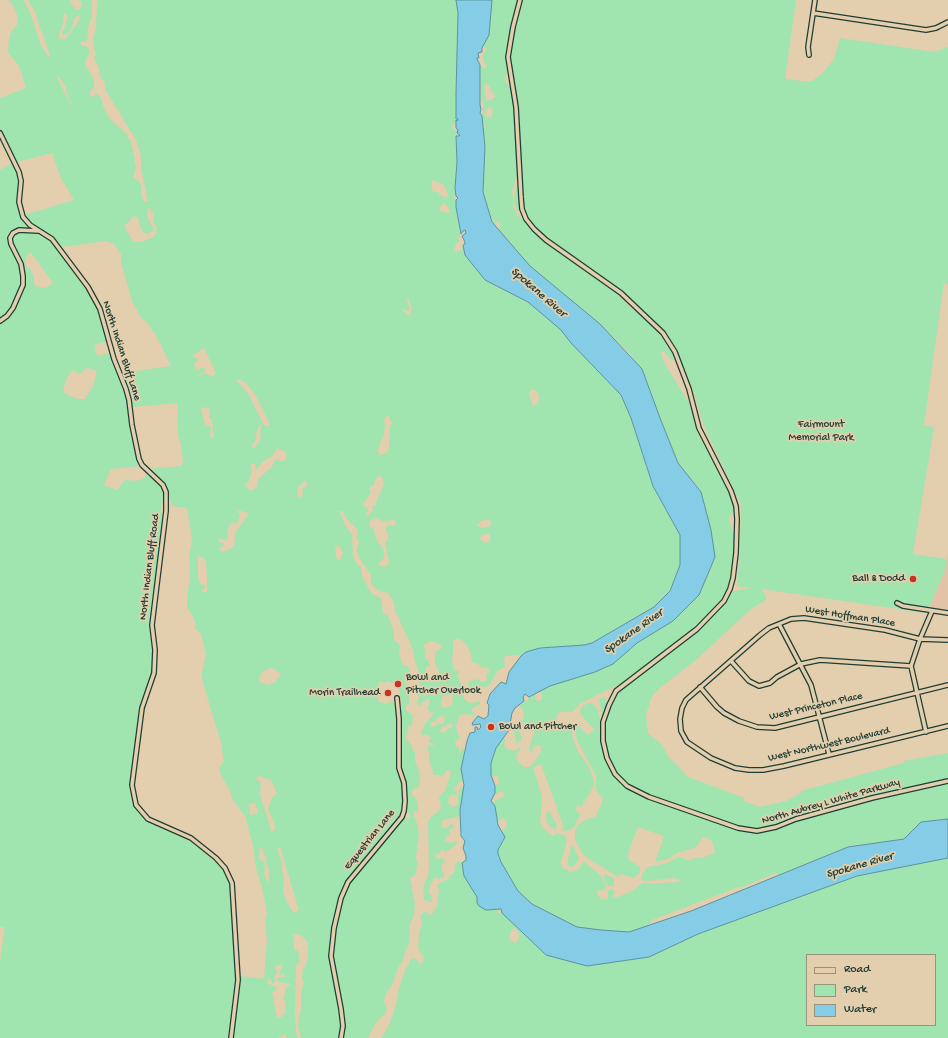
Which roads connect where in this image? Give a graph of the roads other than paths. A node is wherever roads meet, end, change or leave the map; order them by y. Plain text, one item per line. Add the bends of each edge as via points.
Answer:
1 (520, 0) edge
2 (815, 0) edge
3 (813, 13) junction
4 (948, 22) edge
5 (809, 55) dead end
6 (0, 134) edge
7 (40, 232) junction
8 (0, 321) edge
9 (167, 500) joint
10 (897, 603) dead end
11 (932, 611) junction
12 (948, 613) edge
13 (779, 624) junction
14 (920, 639) junction
15 (948, 640) edge
16 (731, 661) junction
17 (801, 664) junction
18 (911, 666) junction
19 (948, 685) edge
20 (700, 687) junction
21 (917, 693) junction
22 (397, 698) dead end
23 (819, 716) junction
24 (948, 726) edge
25 (926, 732) junction
26 (829, 754) junction
27 (948, 781) edge
28 (231, 1038) edge
29 (342, 1038) edge

1 - 27 street, North Aubrey L White Parkway via 508,57 516,107 522,208 526,219 546,240 621,293 663,333 675,352 689,389 698,428 731,491 738,519 733,578 724,601 697,629 616,691 609,705 603,722 603,741 607,758 615,774 627,786 649,797 738,828 756,831 872,798
2 - 3 street
3 - 4 street via 926,30
3 - 5 street
6 - 7 street, North Indian Bluff Lane via 19,172 19,202 23,217 30,226
7 - 8 street via 18,230 10,238 21,264 23,285 13,308
7 - 9 street, North Indian Bluff Lane via 52,239 63,252 100,309 114,359 126,389 139,459 163,485
9 - 28 street, North Indian Bluff Road via 152,625 154,674 142,708 132,785 136,805 148,819 191,838 216,858 225,868 232,883 238,980
10 - 11 street
11 - 12 street
11 - 14 street
13 - 14 street, West Hoffman Place via 791,619 804,618 885,630
13 - 16 street, West Hoffman Place via 760,635
13 - 17 street
14 - 15 street, West Hoffman Place
14 - 18 street
16 - 17 street via 748,681 759,686 770,683 777,676
16 - 20 street, West Hoffman Place
17 - 18 street via 827,660
17 - 23 street via 811,685
18 - 21 street
19 - 21 street, West Princeton Place
20 - 23 street, West Princeton Place via 724,712 757,727 775,728
20 - 26 street, West Northwest Boulevard via 686,700 682,708 681,731 688,742 711,758 735,768 763,770
21 - 23 street, West Princeton Place
21 - 25 street
22 - 29 street, Equestrian Lane via 399,768 404,783 404,811 402,817 348,882 335,918 331,956 343,1026
23 - 26 street
24 - 25 street, West Northwest Boulevard
25 - 26 street, West Northwest Boulevard

